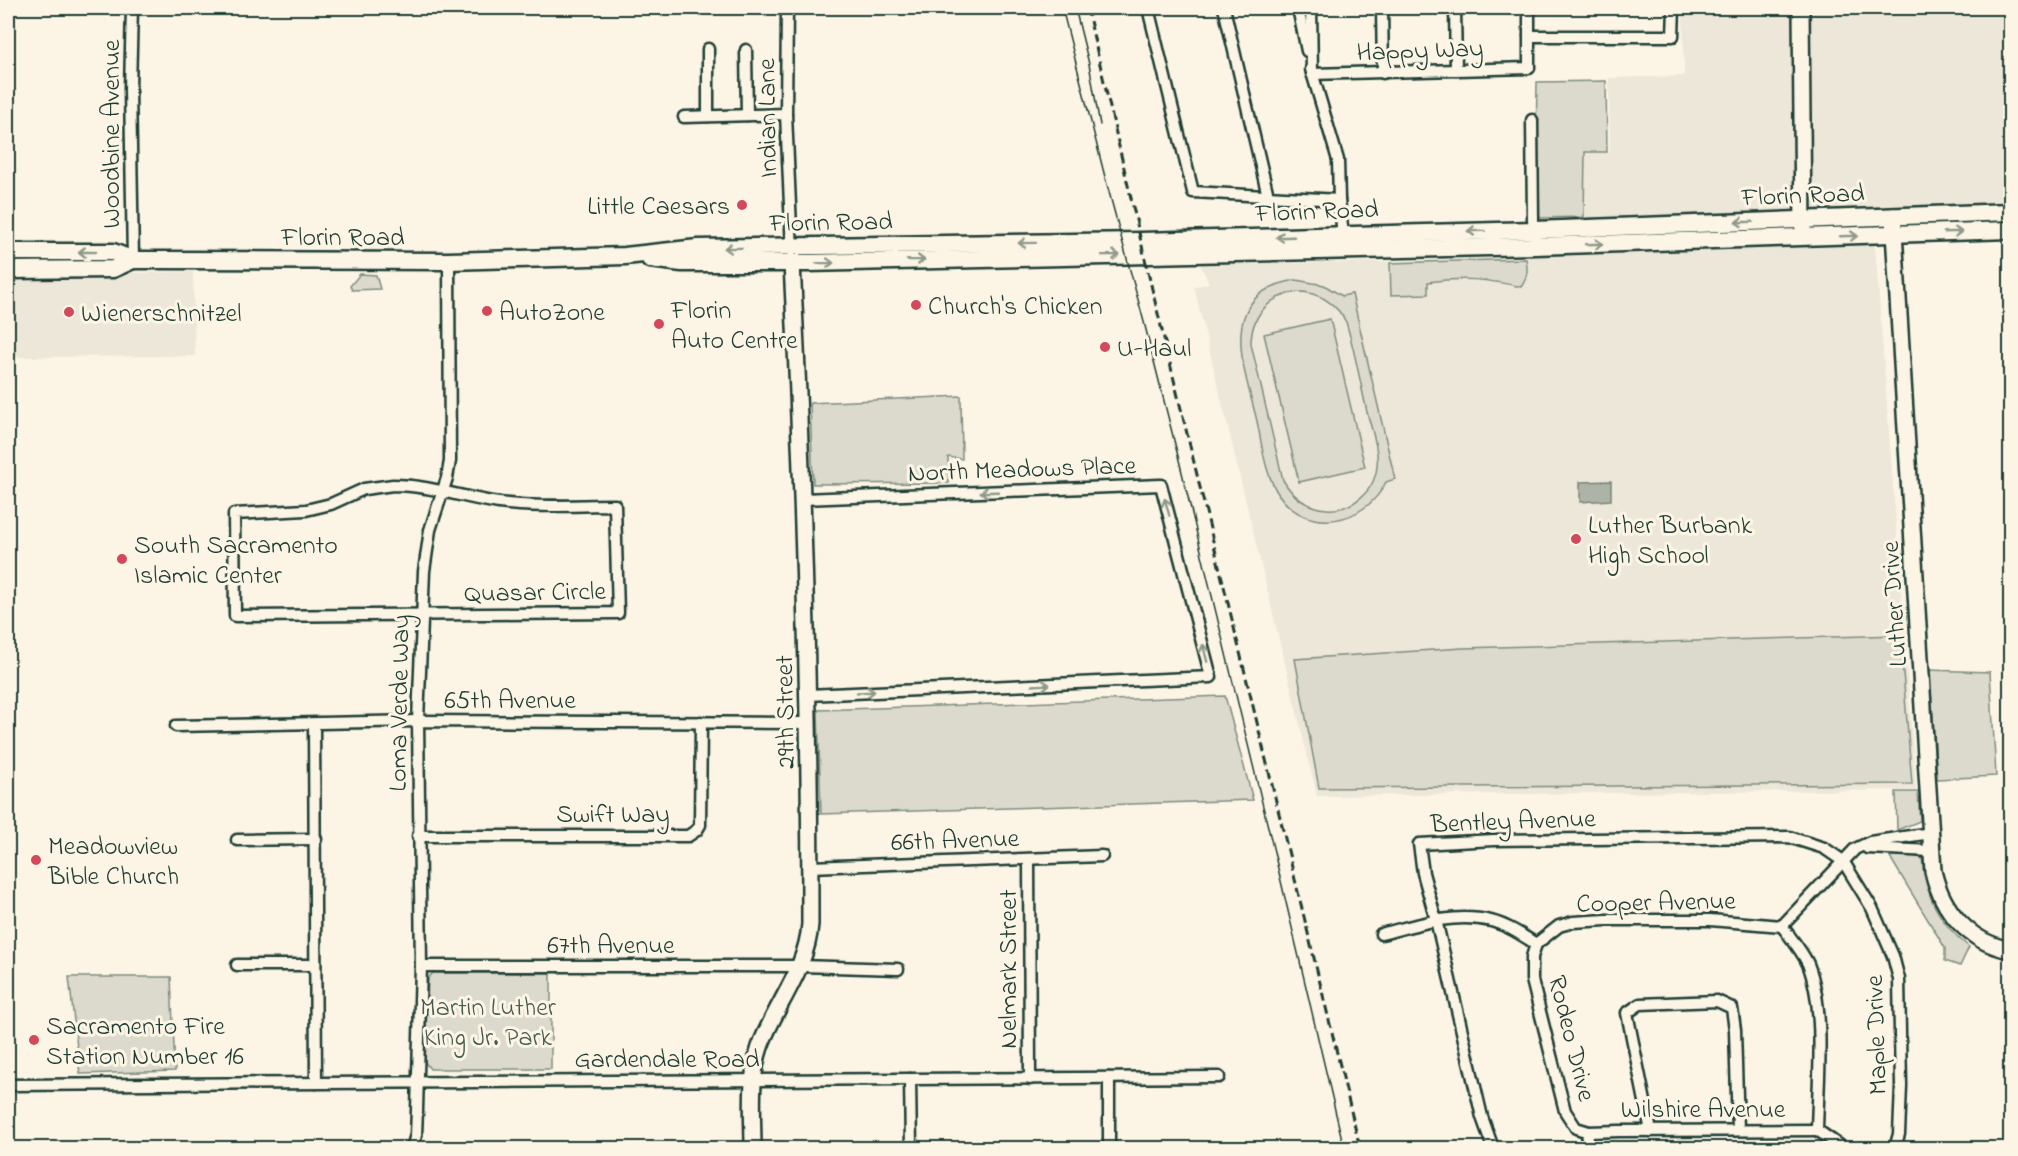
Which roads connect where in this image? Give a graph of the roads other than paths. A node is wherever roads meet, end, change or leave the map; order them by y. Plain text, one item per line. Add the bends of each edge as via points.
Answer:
1 (132, 8) edge
2 (787, 8) edge
3 (1148, 8) edge
4 (1224, 8) edge
5 (1298, 8) edge
6 (1311, 8) edge
7 (1382, 8) edge
8 (1455, 8) edge
9 (1529, 8) edge
10 (1674, 8) edge
11 (1801, 8) edge
12 (1529, 36) junction
13 (708, 49) dead end
14 (746, 50) dead end
15 (1456, 70) junction
16 (1383, 73) junction
17 (1312, 74) junction
18 (786, 114) junction
19 (747, 115) junction
20 (708, 116) junction
21 (684, 117) dead end
22 (1532, 120) dead end
23 (1268, 196) junction
24 (1339, 200) junction
25 (2010, 212) edge
26 (1893, 216) junction
27 (1802, 220) junction
28 (2010, 230) edge
29 (1343, 235) junction
30 (1895, 235) junction
31 (1803, 237) junction
32 (1535, 238) junction
33 (1325, 251) junction
34 (11, 254) edge
35 (792, 255) junction
36 (133, 260) junction
37 (449, 261) junction
38 (8, 270) edge
39 (443, 492) junction
40 (803, 499) junction
41 (423, 615) junction
42 (808, 695) junction
43 (418, 722) junction
44 (701, 722) junction
45 (808, 723) junction
46 (314, 724) junction
47 (176, 726) dead end
48 (1931, 833) junction
49 (418, 836) junction
50 (316, 839) junction
51 (237, 840) dead end
52 (1855, 849) junction
53 (1932, 851) junction
54 (1102, 856) dead end
55 (1029, 859) junction
56 (1843, 861) junction
57 (810, 867) junction
58 (1436, 920) junction
59 (1782, 926) junction
60 (1381, 934) dead end
61 (1536, 944) junction
62 (2010, 950) edge
63 (237, 965) dead end
64 (314, 965) junction
65 (421, 966) junction
66 (801, 966) junction
67 (898, 969) dead end
68 (1219, 1077) dead end
69 (1030, 1078) junction
70 (1109, 1078) junction
71 (910, 1079) junction
72 (753, 1080) junction
73 (418, 1082) junction
74 (316, 1083) junction
75 (8, 1085) edge
76 (1738, 1130) junction
77 (1817, 1130) junction
78 (1651, 1131) junction
79 (1589, 1132) junction
80 (412, 1149) edge
81 (753, 1149) edge
82 (911, 1149) edge
83 (1109, 1149) edge
84 (1493, 1149) edge
85 (1585, 1149) edge
86 (1844, 1149) edge
87 (1895, 1149) edge

1 - 36 street, Woodbine Avenue
2 - 18 street, Indian Lane
3 - 23 street via 1193,192
4 - 23 street
5 - 17 street
6 - 17 street
7 - 16 street
8 - 15 street
9 - 12 street
10 - 12 street via 1673,36
11 - 27 street
12 - 15 street, Happy Way via 1528,68
13 - 20 street
14 - 19 street
15 - 16 street, Happy Way
16 - 17 street, Happy Way
17 - 24 street via 1338,160
18 - 19 street
18 - 35 street, Indian Lane
19 - 20 street
20 - 21 street
22 - 32 street
23 - 24 street
24 - 29 street
25 - 26 main road, Florin Road
26 - 27 main road, Florin Road
26 - 30 street, Luther Drive
27 - 31 street
27 -> 32 main road, Florin Road
30 -> 28 main road, Florin Road
32 -> 29 main road, Florin Road via 1405,232
29 - 33 main road
29 -> 35 main road, Florin Road
31 -> 30 main road, Florin Road
30 - 48 street, Luther Drive
32 -> 31 main road, Florin Road
32 - 33 main road, Florin Road
35 -> 33 main road, Florin Road
36 -> 34 main road, Florin Road via 112,252
35 - 37 main road, Florin Road via 682,263 626,256
35 - 40 street, 29th Street
36 - 37 main road, Florin Road
36 - 38 main road, Florin Road via 113,269
37 - 39 street, Loma Verde Way via 450,461
39 - 41 street, Loma Verde Way via 426,548
39 - 41 street, Quasar Circle via 525,505 615,505 618,613
39 - 41 street via 410,485 379,486 306,510 234,513 235,616
40 - 42 street, 29th Street
42 -> 40 street, North Meadows Place via 1211,677 1161,485
41 - 43 street, Loma Verde Way
42 - 45 street, 29th Street
43 - 44 street, 65th Avenue
43 - 46 street, 65th Avenue
43 - 49 street, Loma Verde Way
44 - 45 street, 65th Avenue
44 - 49 street, Swift Way via 700,825 688,836
45 - 57 street, 29th Street
46 - 47 street, 65th Avenue
46 - 50 street
48 - 52 street via 1870,842
48 - 53 street, Luther Drive
49 - 65 street, Loma Verde Way
50 - 51 street
50 - 64 street
52 - 53 street
52 - 56 street
53 - 62 street, Luther Drive via 1938,890 1953,916 1974,935
54 - 55 street, 66th Avenue
55 - 57 street, 66th Avenue
55 - 69 street, Nelmark Street
56 - 58 street, Bentley Avenue via 1824,848 1789,837 1419,844
56 - 59 street
56 - 87 street, Maple Drive via 1872,908 1899,979 1901,1086
57 - 66 street, 29th Street via 810,935
58 - 60 street
58 - 61 street via 1491,921
58 - 84 street, Bentley Avenue
59 - 61 street, Cooper Avenue via 1710,920 1573,922 1558,926
59 - 77 street via 1807,962 1817,990
61 - 79 street, Rodeo Drive via 1532,980 1565,1111 1576,1128
63 - 64 street
64 - 74 street
65 - 66 street, 67th Avenue
65 - 73 street, Loma Verde Way
66 - 67 street, 67th Avenue
66 - 72 street, 29th Street via 761,1045
68 - 70 street, Gardendale Road
69 - 70 street, Gardendale Road
69 - 71 street, Gardendale Road
70 - 83 street
71 - 72 street, Gardendale Road
71 - 82 street
72 - 73 street, Gardendale Road
72 - 81 street, 29th Street
73 - 74 street, Gardendale Road
73 - 80 street, Loma Verde Way
74 - 75 street, Gardendale Road
76 - 77 street, Wilshire Avenue
76 - 78 street, Wilshire Avenue
76 - 78 street via 1732,1008 1717,1001 1640,1004 1627,1013
77 - 86 street
78 - 79 street, Wilshire Avenue
79 - 85 street

